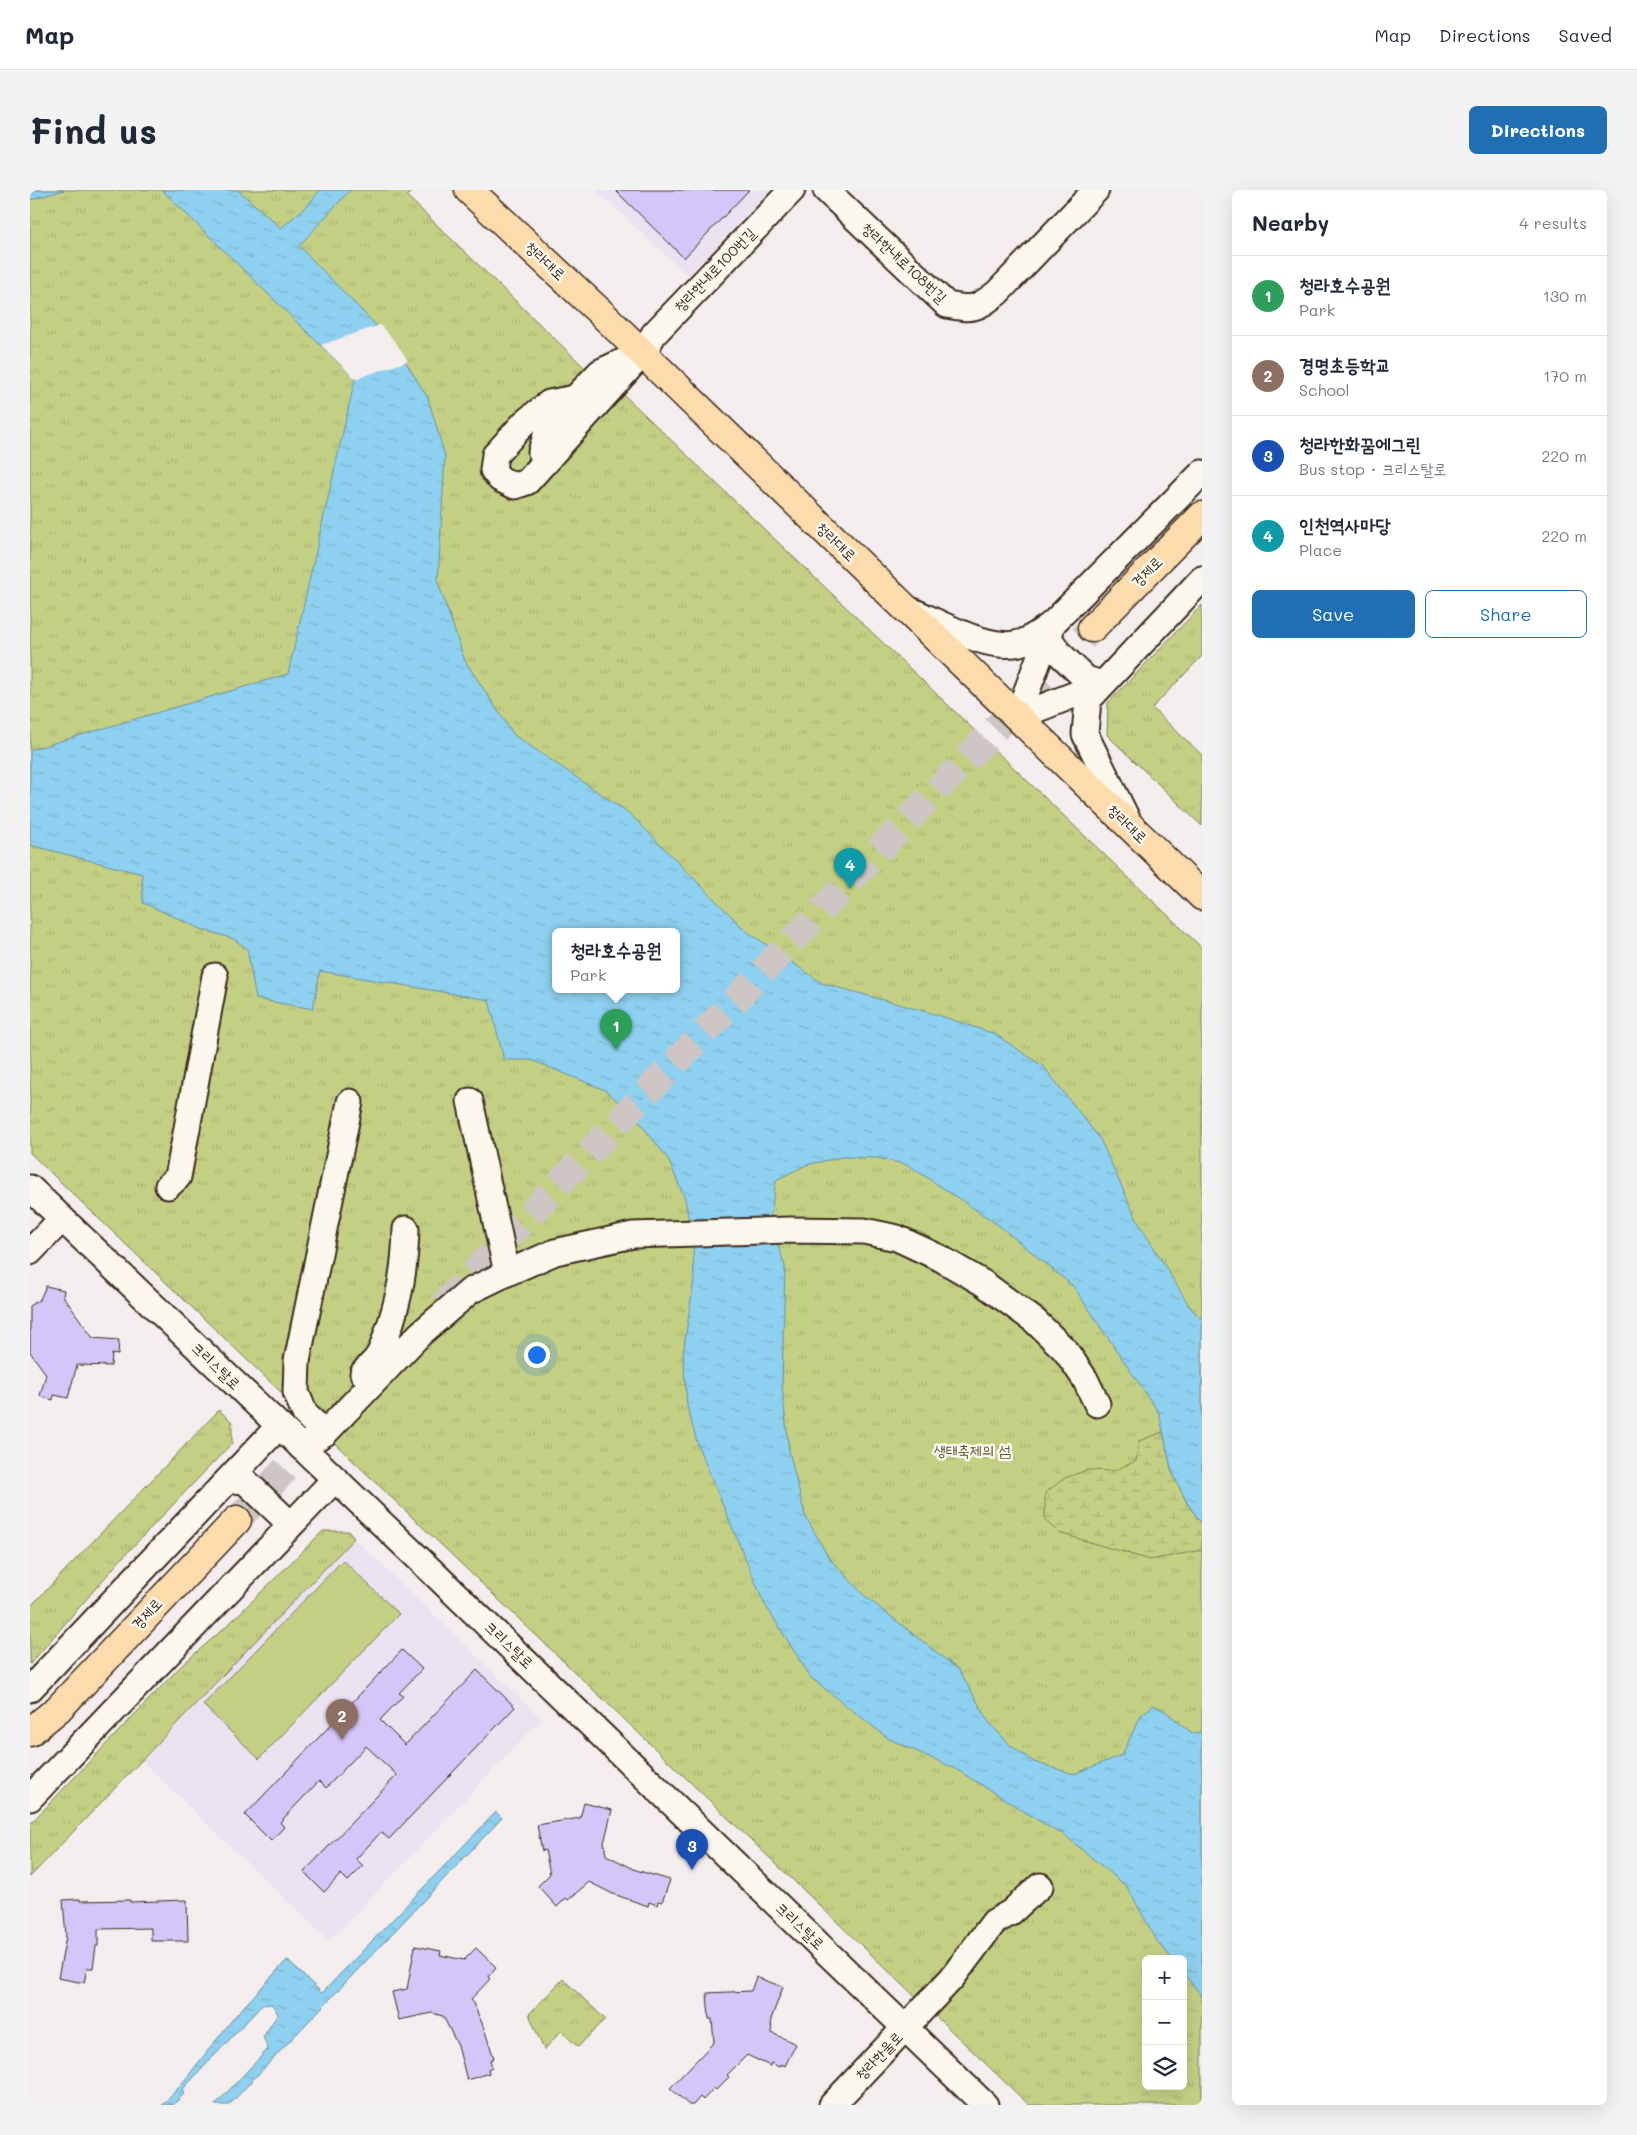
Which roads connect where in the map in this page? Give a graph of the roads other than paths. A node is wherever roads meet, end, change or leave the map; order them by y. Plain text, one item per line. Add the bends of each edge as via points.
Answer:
1 (469, 190) edge
2 (792, 190) edge
3 (826, 190) edge
4 (1096, 190) edge
5 (642, 354) junction
6 (569, 399) junction
7 (547, 460) junction
8 (1202, 473) edge
9 (1202, 516) edge
10 (1202, 579) edge
11 (903, 607) junction
12 (1052, 624) junction
13 (1092, 628) tunnel mouth
14 (1102, 684) junction
15 (1017, 717) junction
16 (1131, 828) junction
17 (1202, 896) edge
18 (215, 976) dead end
19 (470, 1101) dead end
20 (350, 1102) dead end
21 (168, 1186) dead end
22 (30, 1188) edge
23 (62, 1219) junction
24 (406, 1229) dead end
25 (30, 1252) edge
26 (507, 1273) junction
27 (1097, 1404) dead end
28 (279, 1426) junction
29 (320, 1429) junction
30 (301, 1447) junction
31 (335, 1479) junction
32 (228, 1481) junction
33 (237, 1520) tunnel mouth
34 (286, 1530) junction
35 (30, 1689) edge
36 (41, 1728) edge
37 (30, 1751) edge
38 (30, 1798) edge
39 (1040, 1886) dead end
40 (906, 2029) junction
41 (832, 2105) edge
42 (985, 2105) edge

1 - 5 main road, 청라대로
2 - 5 street, 청라한내로100번길 via 654,334
3 - 4 street, 청라한내로108번길 via 947,305 963,308 979,307 996,293
5 - 6 street via 600,372
5 - 7 street, 청라한내로100번길
5 - 11 main road, 청라대로
6 - 7 street via 549,426 541,452
6 - 7 street, 청라한내로100번길 via 549,403 525,422 495,454 493,470 500,479 515,486 527,482
8 - 12 street
9 - 13 main road, 경제로
10 - 14 street
11 - 12 street via 990,644 1022,642
11 - 15 main road, 청라대로
12 - 14 street via 1049,638 1059,653 1086,679
12 - 15 street
14 - 15 street
14 - 16 street via 1088,700 1085,734
15 - 16 main road, 청라대로
16 - 17 main road, 청라대로
18 - 21 street via 178,1176
19 - 26 street
20 - 29 street via 297,1360 296,1392 305,1414
22 - 23 street, 크리스탈로
23 - 25 street
23 - 28 street, 크리스탈로
24 - 29 street via 400,1296 382,1348
26 - 27 street via 555,1252 633,1235 790,1230 864,1231 897,1238 983,1283 1035,1321 1065,1350
26 - 29 street via 470,1291
28 - 30 street, 크리스탈로
28 - 32 street
29 - 30 street
30 - 31 street, 크리스탈로
31 - 34 street
31 - 40 street, 크리스탈로
32 - 34 street via 244,1480 284,1518
32 - 35 street
33 - 36 main road, 경제로
34 - 38 street
36 - 37 main road, 경제로
39 - 40 street, 청라한울로 via 1010,1913 994,1922 952,1978
40 - 41 street, 청라한울로
40 - 42 street, 크리스탈로

